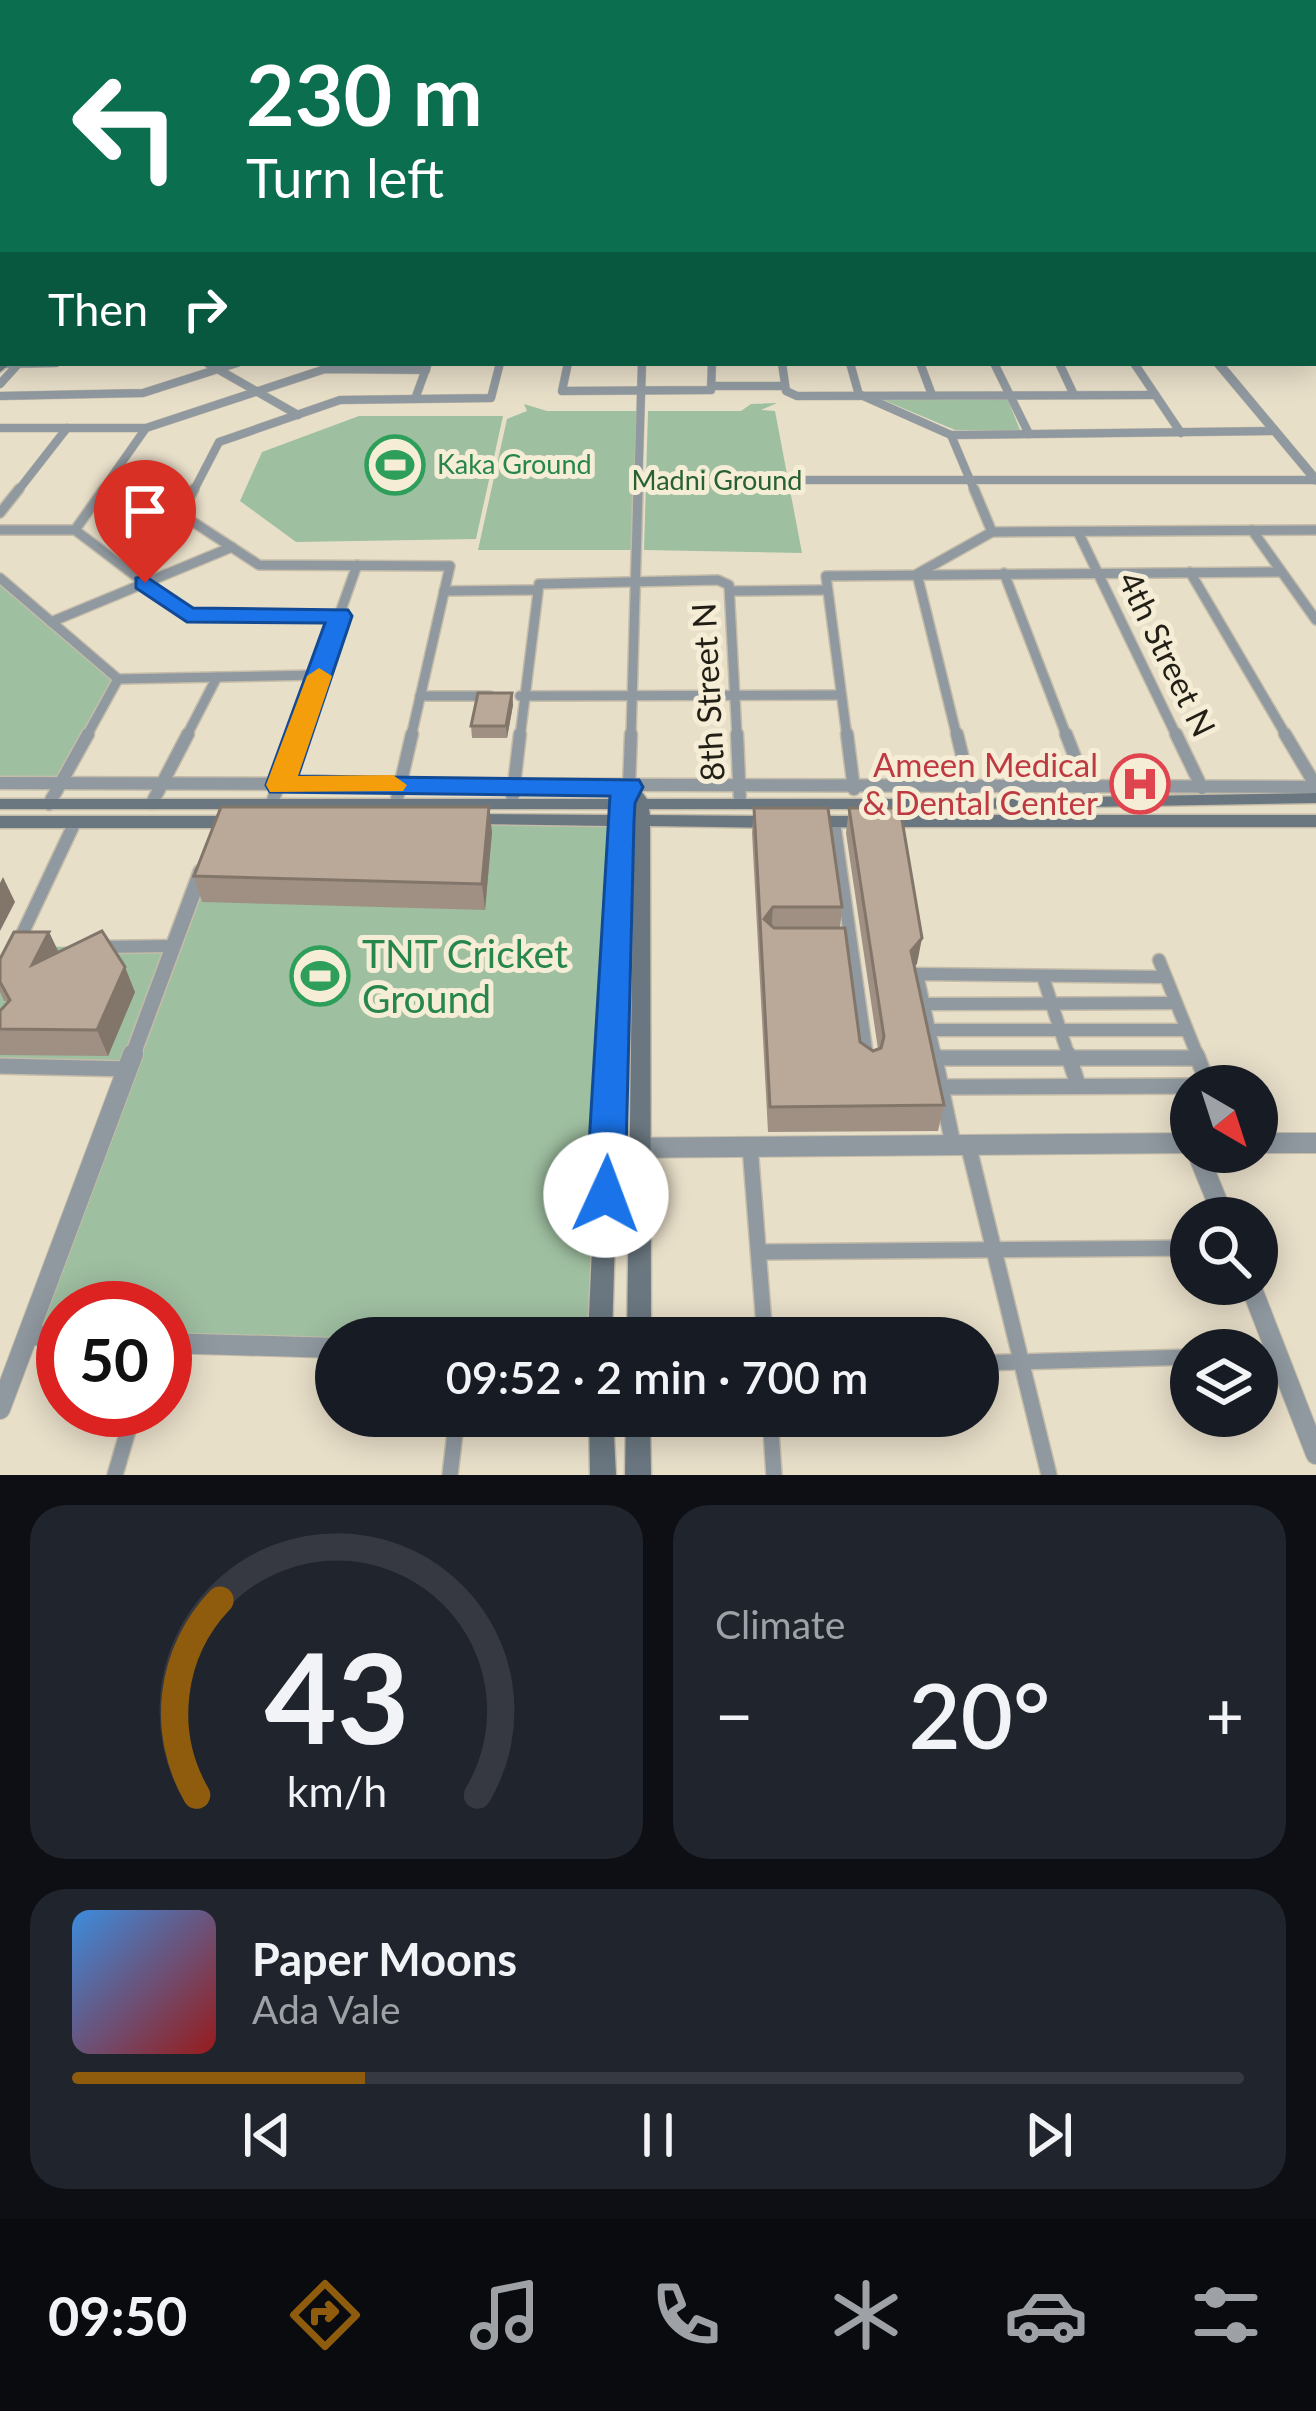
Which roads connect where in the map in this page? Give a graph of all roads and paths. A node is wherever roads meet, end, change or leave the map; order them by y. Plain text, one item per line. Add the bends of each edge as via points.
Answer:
1 (212, 366) edge
2 (228, 366) edge
3 (427, 366) edge
4 (499, 366) edge
5 (567, 366) edge
6 (643, 366) edge
7 (712, 366) edge
8 (783, 366) edge
9 (851, 366) edge
10 (921, 366) edge
11 (996, 366) edge
12 (1060, 366) edge
13 (1136, 366) edge
14 (1221, 366) edge
15 (218, 369) junction
16 (712, 388) junction
17 (788, 390) junction
18 (258, 391) junction
19 (642, 392) junction
20 (860, 395) junction
21 (932, 395) junction
22 (1010, 395) junction
23 (1074, 395) junction
24 (1155, 395) junction
25 (0, 396) edge
26 (415, 399) junction
27 (298, 415) junction
28 (0, 428) edge
29 (67, 428) junction
30 (146, 428) junction
31 (1275, 431) junction
32 (1180, 433) junction
33 (1029, 434) junction
34 (951, 435) junction
35 (790, 480) dead end
36 (970, 480) junction
37 (1316, 480) edge
38 (0, 513) edge
39 (0, 530) edge
40 (75, 530) junction
41 (1252, 530) junction
42 (1316, 530) edge
43 (992, 532) junction
44 (1078, 532) junction
45 (232, 548) junction
46 (357, 565) junction
47 (1190, 572) junction
48 (1281, 572) junction
49 (1004, 573) junction
50 (1098, 573) junction
51 (917, 574) junction
52 (0, 578) edge
53 (638, 580) junction
54 (145, 583) junction
55 (539, 586) junction
56 (728, 586) junction
57 (826, 590) junction
58 (444, 591) junction
59 (340, 616) junction
60 (1316, 620) edge
61 (51, 622) junction
62 (320, 675) junction
63 (217, 677) junction
64 (118, 679) junction
65 (841, 694) junction
66 (524, 695) junction
67 (630, 695) junction
68 (734, 695) junction
69 (420, 696) junction
70 (0, 782) edge
71 (61, 782) junction
72 (162, 782) junction
73 (280, 785) junction
74 (1316, 787) edge
75 (854, 789) junction
76 (398, 794) junction
77 (1089, 794) junction
78 (1204, 794) junction
79 (512, 795) junction
80 (740, 795) junction
81 (972, 795) junction
82 (1316, 798) edge
83 (152, 803) junction
84 (272, 803) junction
85 (0, 804) edge
86 (49, 804) junction
87 (630, 807) junction
88 (1316, 820) edge
89 (0, 822) edge
90 (75, 822) junction
91 (219, 822) junction
92 (834, 822) junction
93 (832, 943) edge
94 (852, 943) junction
95 (174, 946) junction
96 (38, 947) edge
97 (83, 947) edge
98 (1159, 960) dead end
99 (1043, 977) junction
100 (1166, 977) junction
101 (1051, 1003) junction
102 (1175, 1003) junction
103 (923, 1004) junction
104 (928, 1030) junction
105 (1060, 1030) junction
106 (1186, 1030) junction
107 (1069, 1057) junction
108 (936, 1058) junction
109 (1198, 1058) junction
110 (868, 1064) edge
111 (1201, 1065) edge
112 (0, 1066) edge
113 (129, 1069) junction
114 (1078, 1085) junction
115 (1170, 1086) edge
116 (942, 1087) junction
117 (1170, 1143) edge
118 (961, 1144) junction
119 (1278, 1144) edge
120 (1315, 1145) edge
121 (750, 1146) junction
122 (608, 1148) junction
123 (640, 1148) junction
124 (1170, 1248) edge
125 (995, 1250) junction
126 (759, 1252) junction
127 (601, 1317) edge
128 (639, 1317) edge
129 (763, 1317) edge
130 (31, 1335) junction
131 (36, 1335) edge
132 (192, 1344) edge
133 (315, 1347) edge
134 (1170, 1359) edge
135 (1023, 1363) junction
136 (999, 1364) edge
137 (1278, 1377) edge
138 (0, 1409) edge
139 (126, 1437) edge
140 (455, 1437) edge
141 (601, 1437) edge
142 (638, 1437) edge
143 (771, 1437) edge
144 (1316, 1454) edge
145 (115, 1475) edge
146 (450, 1475) edge
147 (602, 1475) edge
148 (638, 1475) edge
149 (774, 1475) edge
150 (1049, 1475) edge

1 - 15 street
2 - 15 street
3 - 18 street via 325,369
3 - 26 street
4 - 26 street via 491,398
5 - 19 street via 562,391
6 - 19 street
7 - 16 street
8 - 17 street
9 - 20 street
10 - 21 street
11 - 22 street
12 - 23 street
13 - 24 street
14 - 31 street
15 - 18 street
15 - 25 street via 143,393
16 - 17 street
16 - 19 street
17 - 20 street
18 - 27 street
18 - 30 street
19 - 53 street
20 - 21 street
20 - 34 street
21 - 22 street
22 - 23 street
22 - 33 street
23 - 24 street
24 - 32 street
26 - 27 street via 340,400
27 - 45 street via 219,442 181,514
28 - 29 street
29 - 30 street
29 - 38 street
30 - 40 street
31 - 32 street
31 - 37 street
32 - 33 street
33 - 34 street
34 - 36 street
35 - 36 street
36 - 37 street
36 - 43 street
39 - 40 street
40 - 54 street
41 - 42 street
41 - 44 street
41 - 48 street
43 - 44 street
43 - 51 street
44 - 50 street, 4th Street N
45 - 46 street via 260,565
45 - 54 street
46 - 58 street via 450,566
46 - 59 street
47 - 48 street
47 - 50 street
47 - 74 street
48 - 60 street
49 - 50 street
49 - 51 street
49 - 77 street
50 - 78 street, 4th Street N
51 - 57 street via 826,576
51 - 81 street
52 - 61 street
53 - 55 street
53 - 56 street
53 - 67 street
54 - 59 street via 187,615
54 - 61 street
55 - 58 street
55 - 66 street
56 - 57 street
56 - 68 street, 8th Street N
57 - 65 street
58 - 69 street
59 - 62 street
61 - 64 street
62 - 63 street
62 - 73 street
63 - 64 street
63 - 72 street
64 - 71 street
65 - 68 street
65 - 75 street
66 - 67 street
66 - 69 street
66 - 79 street
67 - 68 street
67 - 87 street
68 - 80 street, 8th Street N
69 - 76 street
70 - 71 street
71 - 72 street
71 - 86 street
72 - 73 street
72 - 83 street
73 - 76 street
73 - 84 street
74 - 78 street
75 - 80 street
75 - 81 street
76 - 79 main road
76 - 84 main road
77 - 78 main road
77 - 81 main road
78 - 82 main road
79 - 87 main road
80 - 81 main road
80 - 87 main road
83 - 84 main road
83 - 86 main road
85 - 86 main road
87 - 91 main road
87 - 92 main road
87 - 122 main road
87 - 123 main road
88 - 92 main road
89 - 90 main road
90 - 91 main road
90 - 96 street via 12,954
91 - 95 street
92 - 94 street
93 - 94 street
94 - 110 street
95 - 97 street
95 - 113 street
98 - 100 street
99 - 100 street
99 - 101 street
99 - 103 street via 917,974
100 - 102 street
101 - 102 street
101 - 103 street
101 - 105 street
102 - 106 street
103 - 104 street
104 - 105 street
104 - 108 street
105 - 106 street
105 - 107 street
106 - 109 street
107 - 108 street
107 - 109 street
107 - 114 street
108 - 116 street
109 - 111 street
112 - 113 street
113 - 130 street
114 - 115 street
114 - 116 street
116 - 118 street
117 - 118 street
118 - 121 street
118 - 125 street
119 - 120 street
121 - 123 street
121 - 126 street
122 - 123 street
122 - 127 main road
123 - 128 main road
124 - 125 street
125 - 126 street
125 - 135 street
126 - 129 street
130 - 131 street
130 - 138 street
132 - 133 street
134 - 135 street
135 - 136 street
135 - 150 street
137 - 144 street
139 - 145 street
140 - 146 street
141 - 147 main road
142 - 148 main road
143 - 149 street

